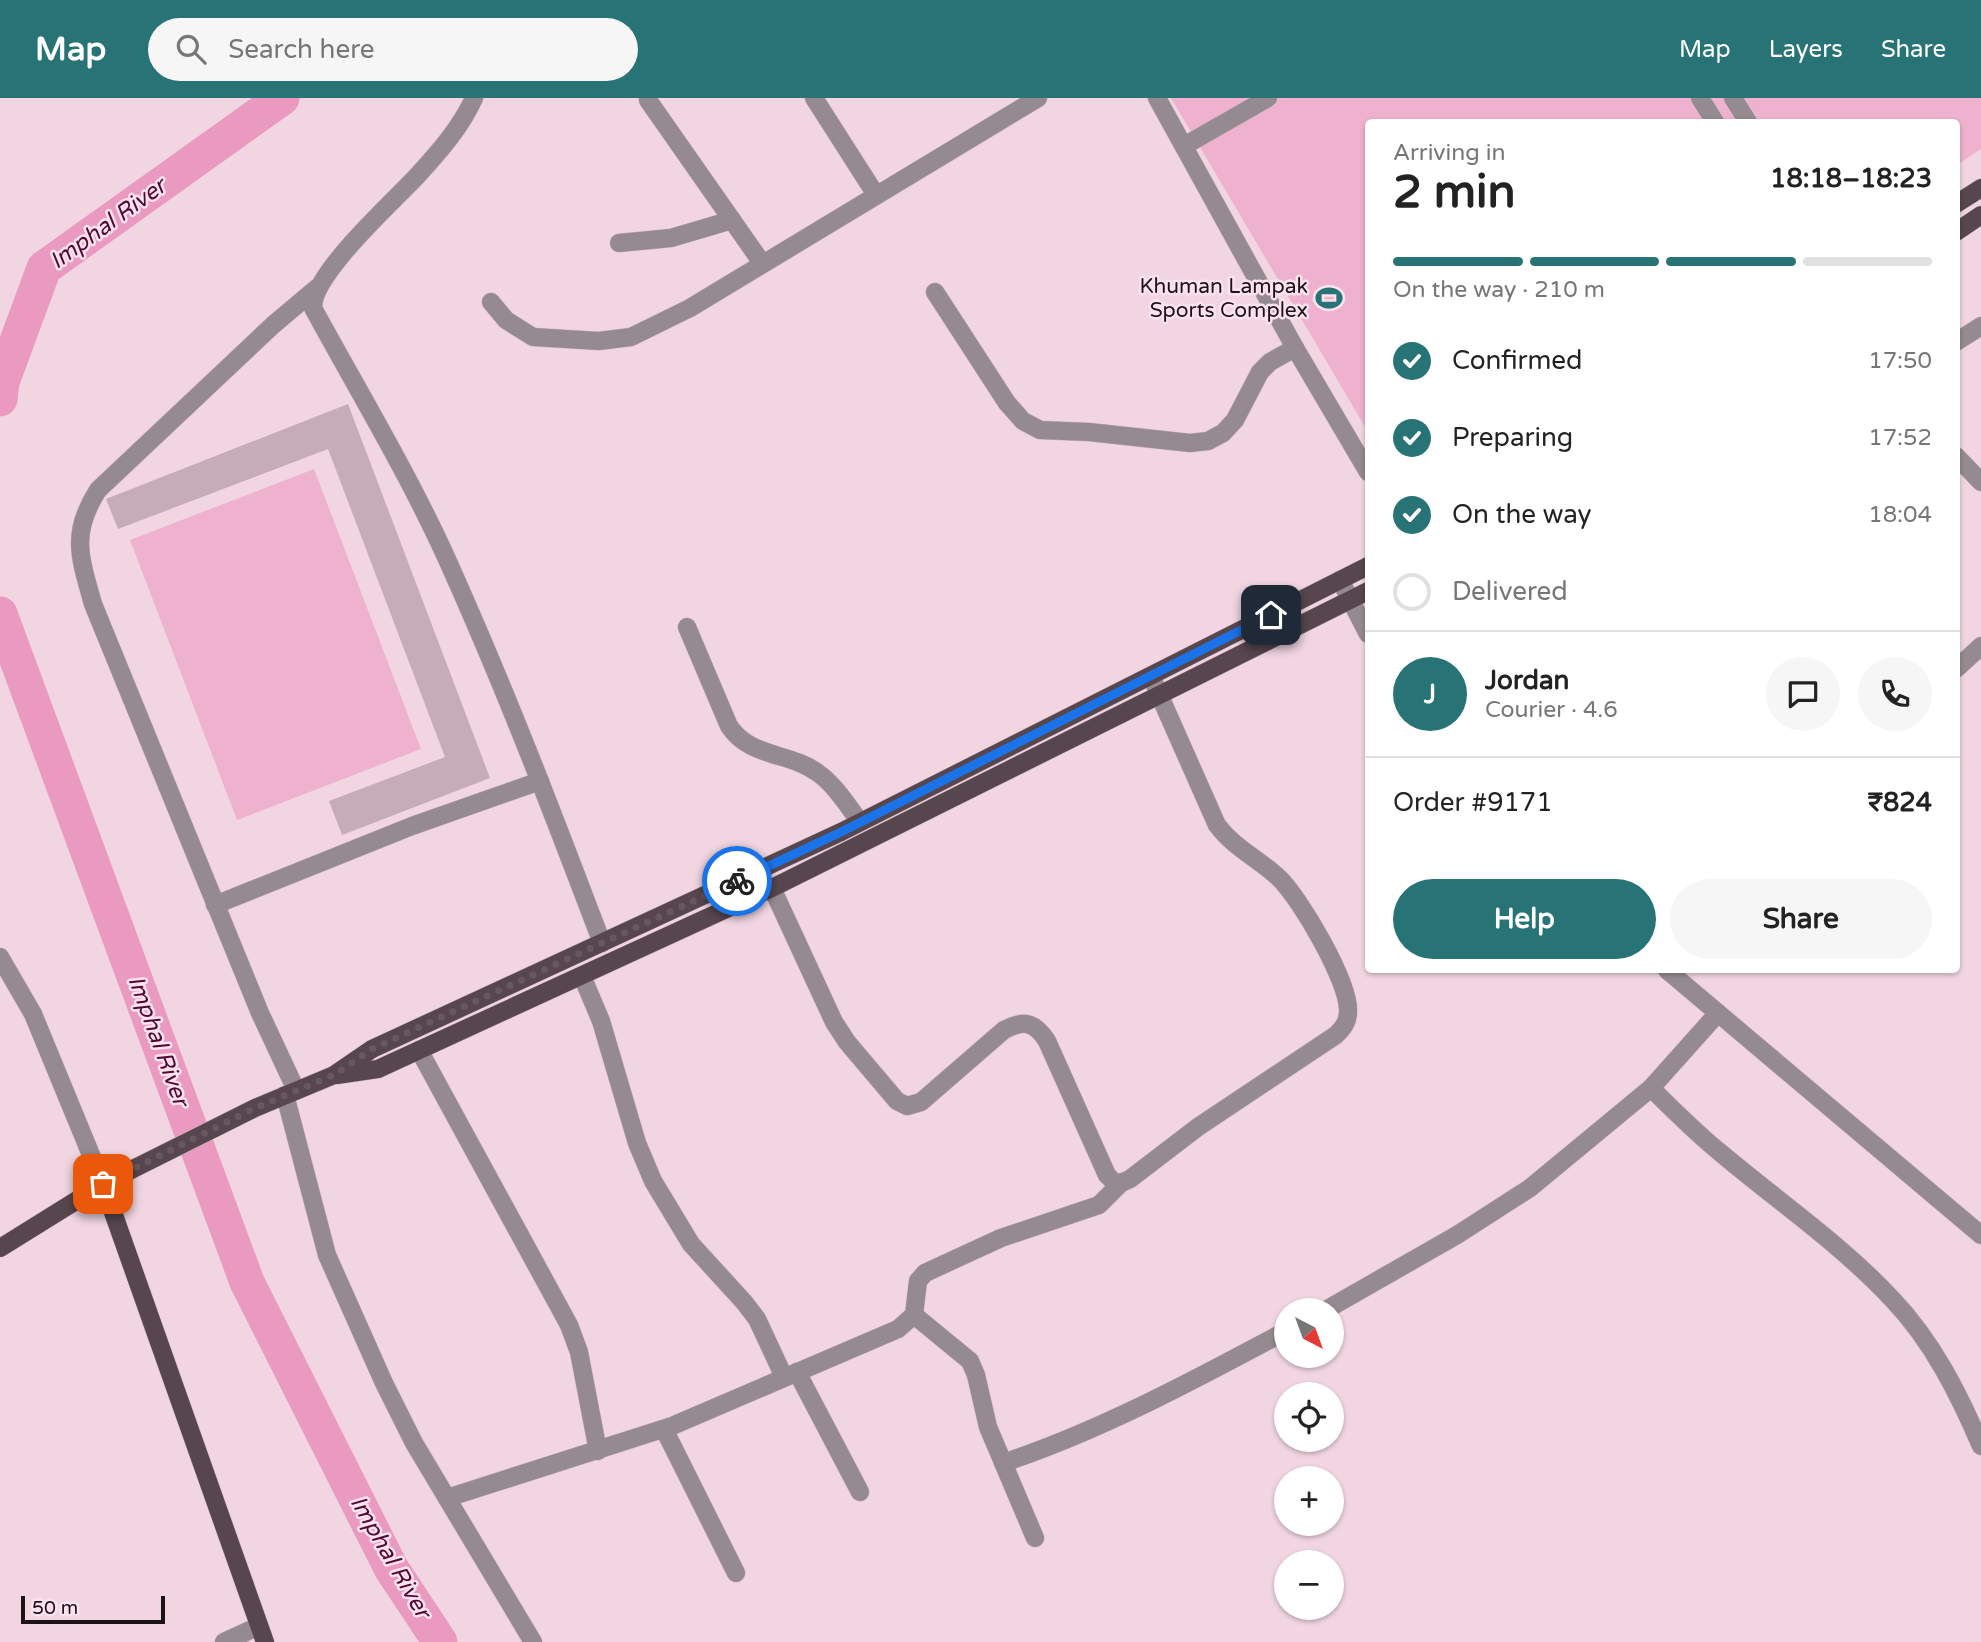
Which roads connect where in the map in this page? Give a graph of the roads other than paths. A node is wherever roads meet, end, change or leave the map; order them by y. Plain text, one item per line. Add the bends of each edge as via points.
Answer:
1 (474, 98) edge
2 (814, 98) edge
3 (1038, 98) edge
4 (1157, 98) edge
5 (1268, 98) edge
6 (1700, 98) edge
7 (1733, 98) edge
8 (648, 100) dead end
9 (1713, 119) edge
10 (1746, 119) edge
11 (1184, 146) junction
12 (1981, 188) edge
13 (876, 195) junction
14 (1960, 201) edge
15 (1981, 215) edge
16 (733, 220) junction
17 (1960, 229) edge
18 (619, 243) dead end
19 (762, 263) junction
20 (319, 287) junction
21 (935, 292) dead end
22 (491, 302) dead end
23 (1981, 326) edge
24 (1960, 339) edge
25 (1295, 348) junction
26 (1960, 460) edge
27 (1365, 467) edge
28 (1981, 482) edge
29 (1365, 568) edge
30 (1340, 580) junction
31 (1365, 593) edge
32 (1349, 601) junction
33 (687, 627) dead end
34 (1365, 628) edge
35 (1981, 646) edge
36 (1960, 665) edge
37 (1151, 676) junction
38 (1161, 696) junction
39 (540, 780) junction
40 (860, 822) junction
41 (772, 888) junction
42 (215, 905) junction
43 (602, 943) junction
44 (0, 957) edge
45 (1671, 973) edge
46 (582, 976) junction
47 (1718, 1013) junction
48 (419, 1050) junction
49 (334, 1075) junction
50 (1651, 1088) junction
51 (290, 1093) junction
52 (109, 1181) junction
53 (1121, 1182) junction
54 (1981, 1235) edge
55 (0, 1248) edge
56 (1344, 1300) edge
57 (914, 1315) junction
58 (1274, 1337) edge
59 (790, 1374) junction
60 (664, 1429) junction
61 (1981, 1446) edge
62 (598, 1451) junction
63 (1003, 1463) junction
64 (860, 1492) dead end
65 (447, 1498) junction
66 (1035, 1538) dead end
67 (736, 1573) dead end
68 (262, 1634) edge
69 (224, 1642) edge
70 (533, 1642) edge

1 - 20 street via 449,139
2 - 13 street
3 - 13 street
4 - 11 street
5 - 11 street
6 - 9 street
7 - 10 street
8 - 16 street
11 - 25 street
12 - 14 main road
13 - 19 street
15 - 17 main road
16 - 18 street via 671,238
16 - 19 street
19 - 22 street via 690,308 614,341 533,337 506,320
20 - 39 street via 313,308 448,562
20 - 42 street via 98,490 79,530 93,604
21 - 25 street via 1007,403 1023,421 1040,430 1208,441 1235,420 1260,372
23 - 24 street
25 - 27 street
26 - 28 street
29 - 30 main road
30 - 32 street
30 - 37 main road
31 - 32 main road
32 - 34 street
32 - 38 main road
33 - 40 street via 737,738 820,774
35 - 36 street
37 - 38 street
37 - 40 main road
38 - 41 main road
38 - 53 street via 1217,825 1228,841 1279,877 1301,903 1349,1010 1346,1025 1336,1035
39 - 42 street via 412,825
39 - 43 street
40 - 43 main road
41 - 46 main road
41 - 53 street via 834,1022 897,1101 908,1106 921,1102 1004,1030 1028,1022 1047,1041 1107,1175
42 - 51 street
43 - 49 main road via 372,1049
44 - 52 street via 37,1024
45 - 47 street
46 - 48 main road
46 - 59 street via 653,1181 691,1244 744,1302
47 - 50 street
47 - 54 street
48 - 49 main road via 378,1069
48 - 62 street via 569,1325 579,1352
49 - 51 main road
50 - 56 street via 1530,1188
50 - 61 street via 1712,1146 1840,1249 1894,1301 1943,1368
51 - 52 main road
51 - 65 street via 327,1255 384,1383
52 - 55 main road
52 - 68 main road
53 - 57 street via 1099,1205 1001,1238 925,1273 918,1282
57 - 59 street via 898,1329
57 - 63 street via 970,1361
58 - 63 street via 1125,1415
59 - 60 street
59 - 64 street
60 - 62 street
60 - 67 street
62 - 65 street
63 - 66 street
65 - 70 street
68 - 69 street

